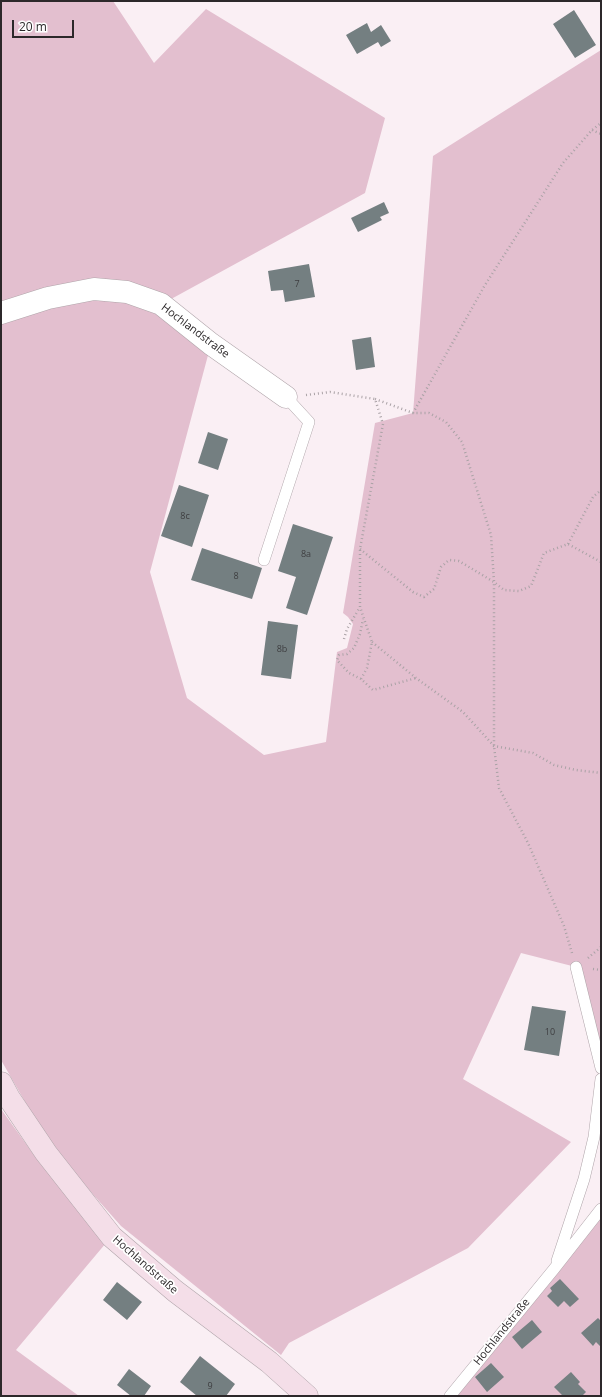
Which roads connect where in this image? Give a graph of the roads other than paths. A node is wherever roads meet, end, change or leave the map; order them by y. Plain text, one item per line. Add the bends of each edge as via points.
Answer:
1 (1, 313) edge
2 (286, 397) joint
3 (264, 560) dead end
4 (576, 967) road end
5 (601, 1068) edge
6 (601, 1079) edge
7 (1, 1083) edge
8 (601, 1209) edge
9 (554, 1269) junction
10 (307, 1396) edge
11 (450, 1396) edge

1 - 2 street, Hochlandstraße via 48,298 94,289 127,292 161,304 211,344
2 - 3 lane via 308,422
4 - 5 lane
6 - 9 lane via 594,1137 584,1179
7 - 10 street, Hochlandstraße via 46,1153 112,1237 174,1291 269,1362
8 - 9 lane, Hochlandstraße
9 - 11 lane, Hochlandstraße

